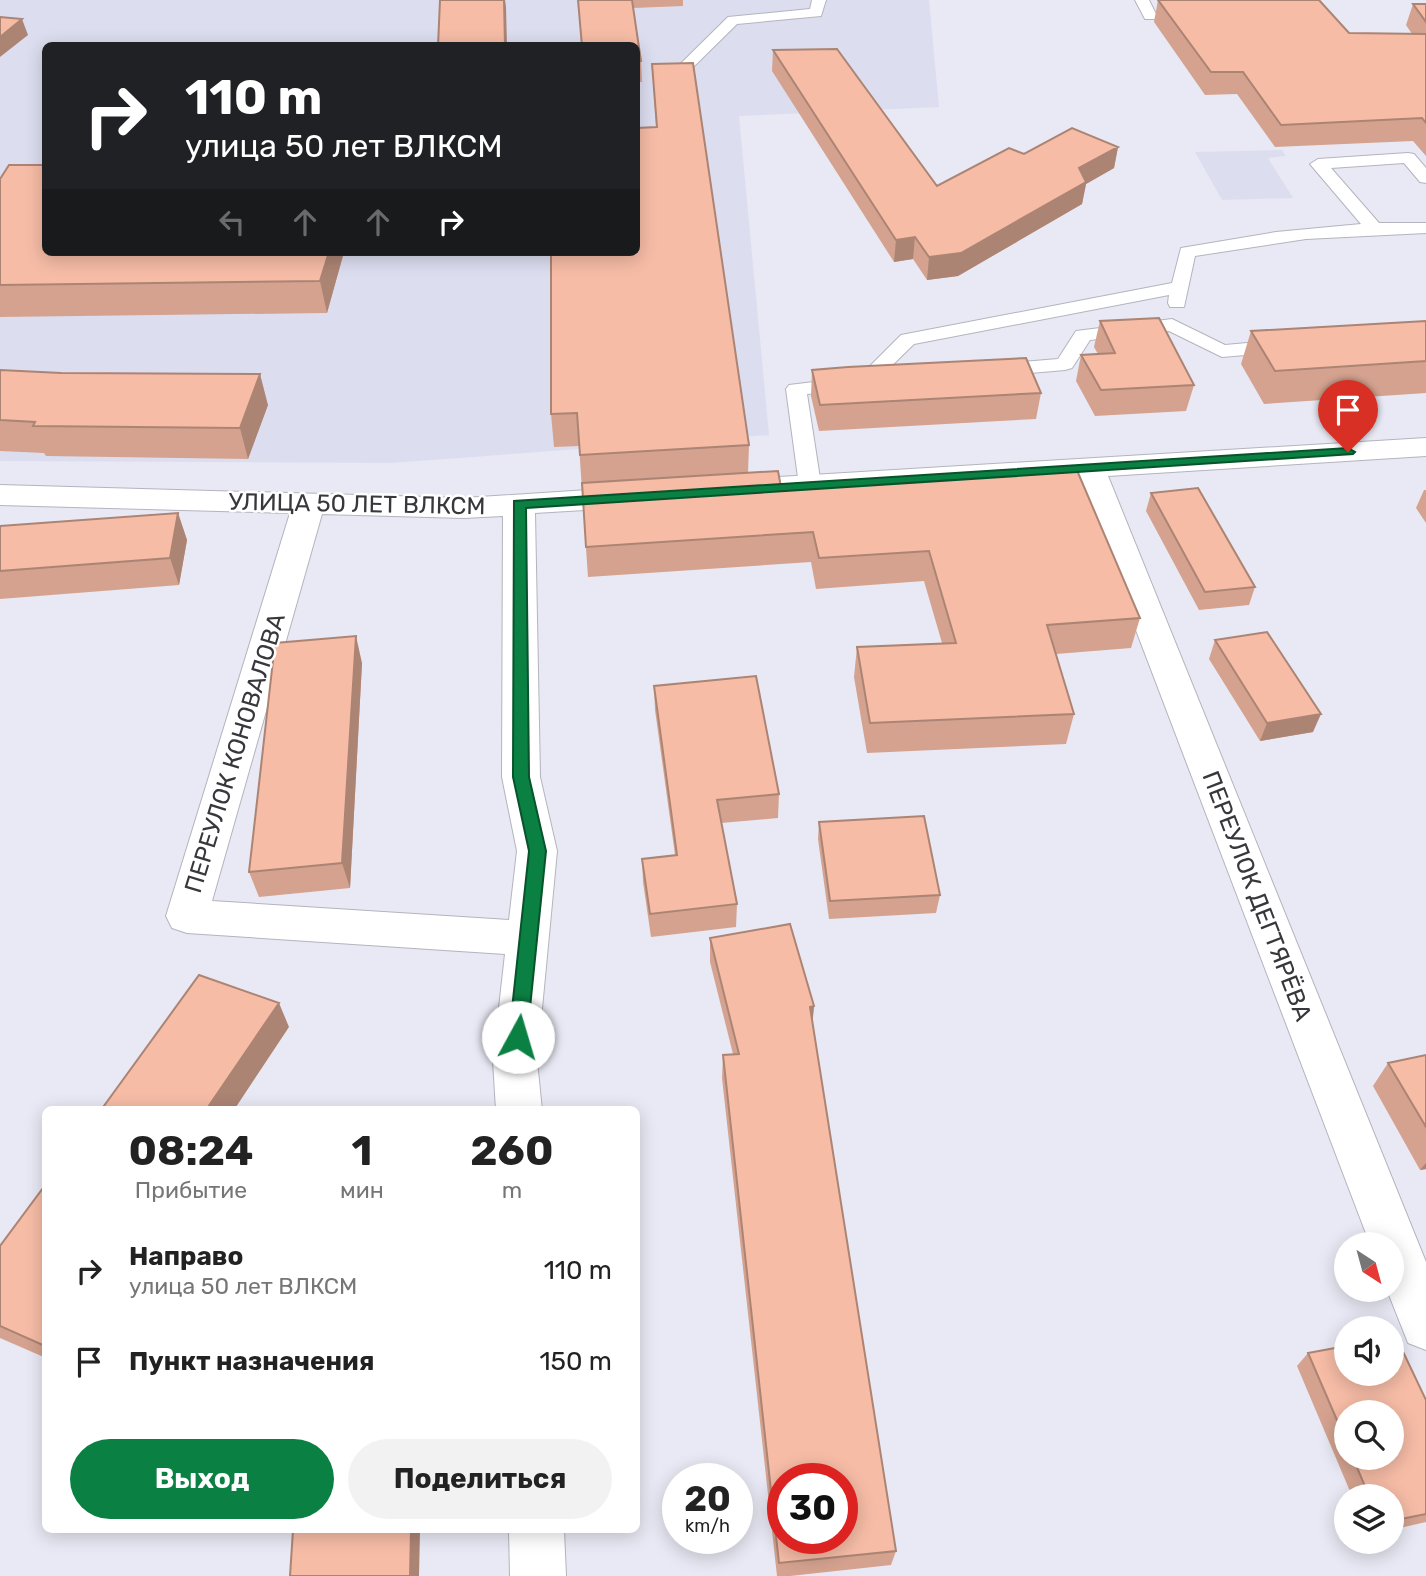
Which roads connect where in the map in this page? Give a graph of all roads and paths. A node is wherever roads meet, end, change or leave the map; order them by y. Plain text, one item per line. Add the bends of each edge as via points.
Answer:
1 (819, 0) edge
2 (1142, 0) edge
3 (1150, 16) dead end
4 (670, 82) edge
5 (1426, 178) edge
6 (1373, 227) junction
7 (1426, 228) edge
8 (1180, 287) junction
9 (1172, 325) junction
10 (1303, 345) edge
11 (971, 373) edge
12 (890, 380) edge
13 (863, 383) junction
14 (1426, 447) edge
15 (1089, 467) junction
16 (810, 485) junction
17 (699, 492) edge
18 (0, 495) edge
19 (658, 495) edge
20 (309, 504) junction
21 (519, 504) junction
22 (528, 938) junction
23 (519, 1106) edge
24 (1426, 1325) edge
25 (537, 1533) edge
26 (538, 1576) edge

1 - 4 lane via 816,13 733,20
2 - 3 lane
5 - 6 lane via 1408,158 1318,164
6 - 7 lane
6 - 8 lane via 1187,252
8 - 9 lane
8 - 13 lane via 908,339
9 - 10 lane via 1222,351
9 - 11 lane via 1083,335 1066,364
12 - 13 lane
13 - 16 lane via 796,389
14 - 15 street
15 - 16 street
15 - 24 street, ПЕРЕУЛОК ДЕГТЯРЁВА
16 - 17 street
18 - 20 street, УЛИЦА 50 ЛЕТ ВЛКСМ
19 - 21 street, УЛИЦА 50 ЛЕТ ВЛКСМ
20 - 21 street, УЛИЦА 50 ЛЕТ ВЛКСМ via 464,508
20 - 22 street, ПЕРЕУЛОК КОНОВАЛОВА via 187,916
21 - 22 street via 521,777 537,851
22 - 23 street via 515,1061
25 - 26 street

